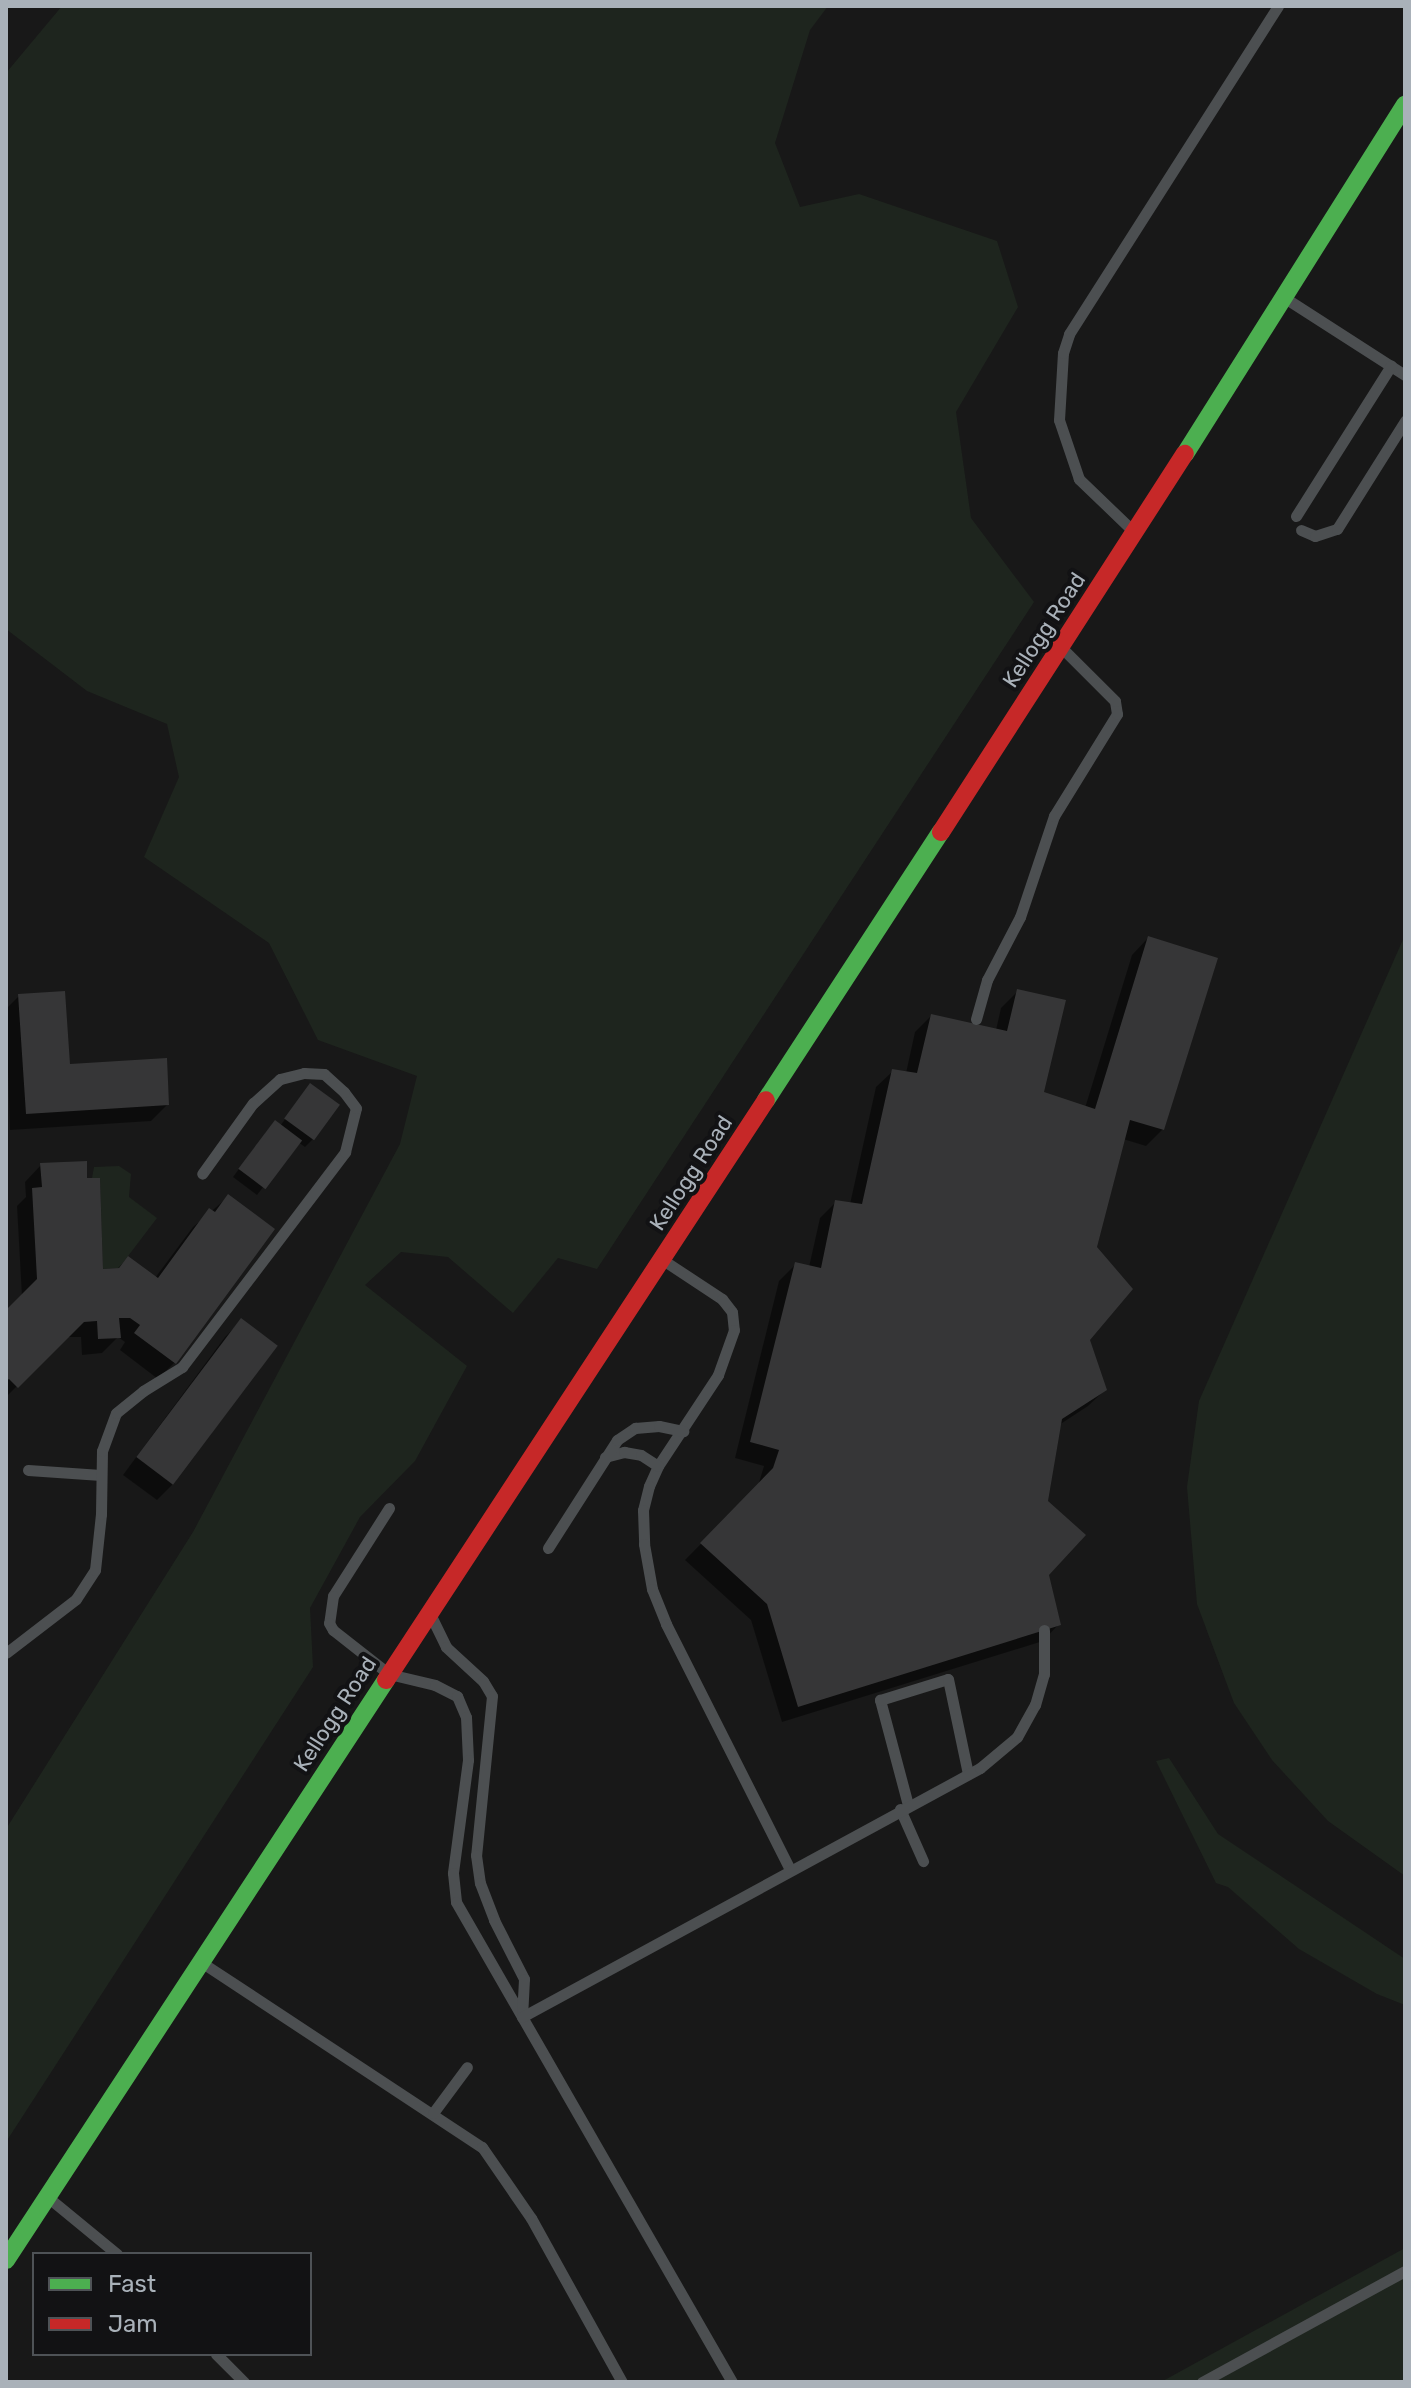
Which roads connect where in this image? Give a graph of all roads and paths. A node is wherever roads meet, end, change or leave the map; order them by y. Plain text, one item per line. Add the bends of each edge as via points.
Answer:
1 (1278, 6) edge
2 (1405, 104) edge
3 (1284, 298) junction
4 (1391, 366) junction
5 (1405, 375) edge
6 (1405, 421) edge
7 (1296, 516) dead end
8 (1301, 530) dead end
9 (1135, 533) junction
10 (1062, 648) junction
11 (976, 1019) dead end
12 (202, 1174) dead end
13 (663, 1260) junction
14 (683, 1431) junction
15 (605, 1457) junction
16 (658, 1466) junction
17 (28, 1470) dead end
18 (101, 1475) junction
19 (389, 1508) dead end
20 (548, 1548) dead end
21 (429, 1612) junction
22 (1044, 1630) dead end
23 (6, 1653) edge
24 (389, 1674) junction
25 (968, 1774) junction
26 (904, 1807) junction
27 (923, 1861) dead end
28 (790, 1870) junction
29 (202, 1962) junction
30 (522, 2017) junction
31 (467, 2067) dead end
32 (433, 2113) junction
33 (47, 2197) junction
34 (115, 2252) edge
35 (6, 2260) edge
36 (1405, 2271) edge
37 (218, 2356) edge
38 (244, 2382) edge
39 (622, 2382) edge
40 (732, 2382) edge
41 (1202, 2382) edge

1 - 9 lane via 1069,334 1063,353 1059,420 1079,479
2 - 3 main road, Kellogg Road
3 - 4 lane
3 - 9 main road, Kellogg Road
4 - 5 lane
4 - 7 lane
6 - 8 lane via 1337,529 1315,536
9 - 10 main road, Kellogg Road
10 - 11 lane via 1115,701 1117,714 1054,816 1020,917 987,980
10 - 13 main road, Kellogg Road
12 - 18 lane via 253,1103 280,1079 324,1074 356,1108 345,1152 182,1367 116,1413 102,1451
13 - 14 lane via 722,1299 732,1312 734,1330 718,1375
13 - 21 main road, Kellogg Road
14 - 15 lane via 635,1428
14 - 16 lane
15 - 16 lane via 624,1452
15 - 20 lane
16 - 28 lane via 643,1510 652,1589
17 - 18 lane
18 - 23 lane via 95,1570 76,1599
19 - 24 lane via 329,1610 333,1630
21 - 24 main road, Kellogg Road
21 - 30 lane via 446,1647 492,1696 476,1855 494,1920 524,1979
22 - 25 lane via 1044,1674 1035,1705 1017,1737
24 - 29 main road, Kellogg Road
24 - 30 lane via 457,1696 466,1717 468,1760 453,1873 456,1902
25 - 26 lane
25 - 26 lane via 948,1679 880,1700
26 - 27 lane
26 - 28 lane
28 - 30 lane
29 - 32 lane
29 - 33 main road, Kellogg Road
30 - 40 lane
31 - 32 lane
32 - 39 lane via 482,2147 496,2165
33 - 34 lane
33 - 35 main road, Kellogg Road
36 - 41 lane
37 - 38 lane

